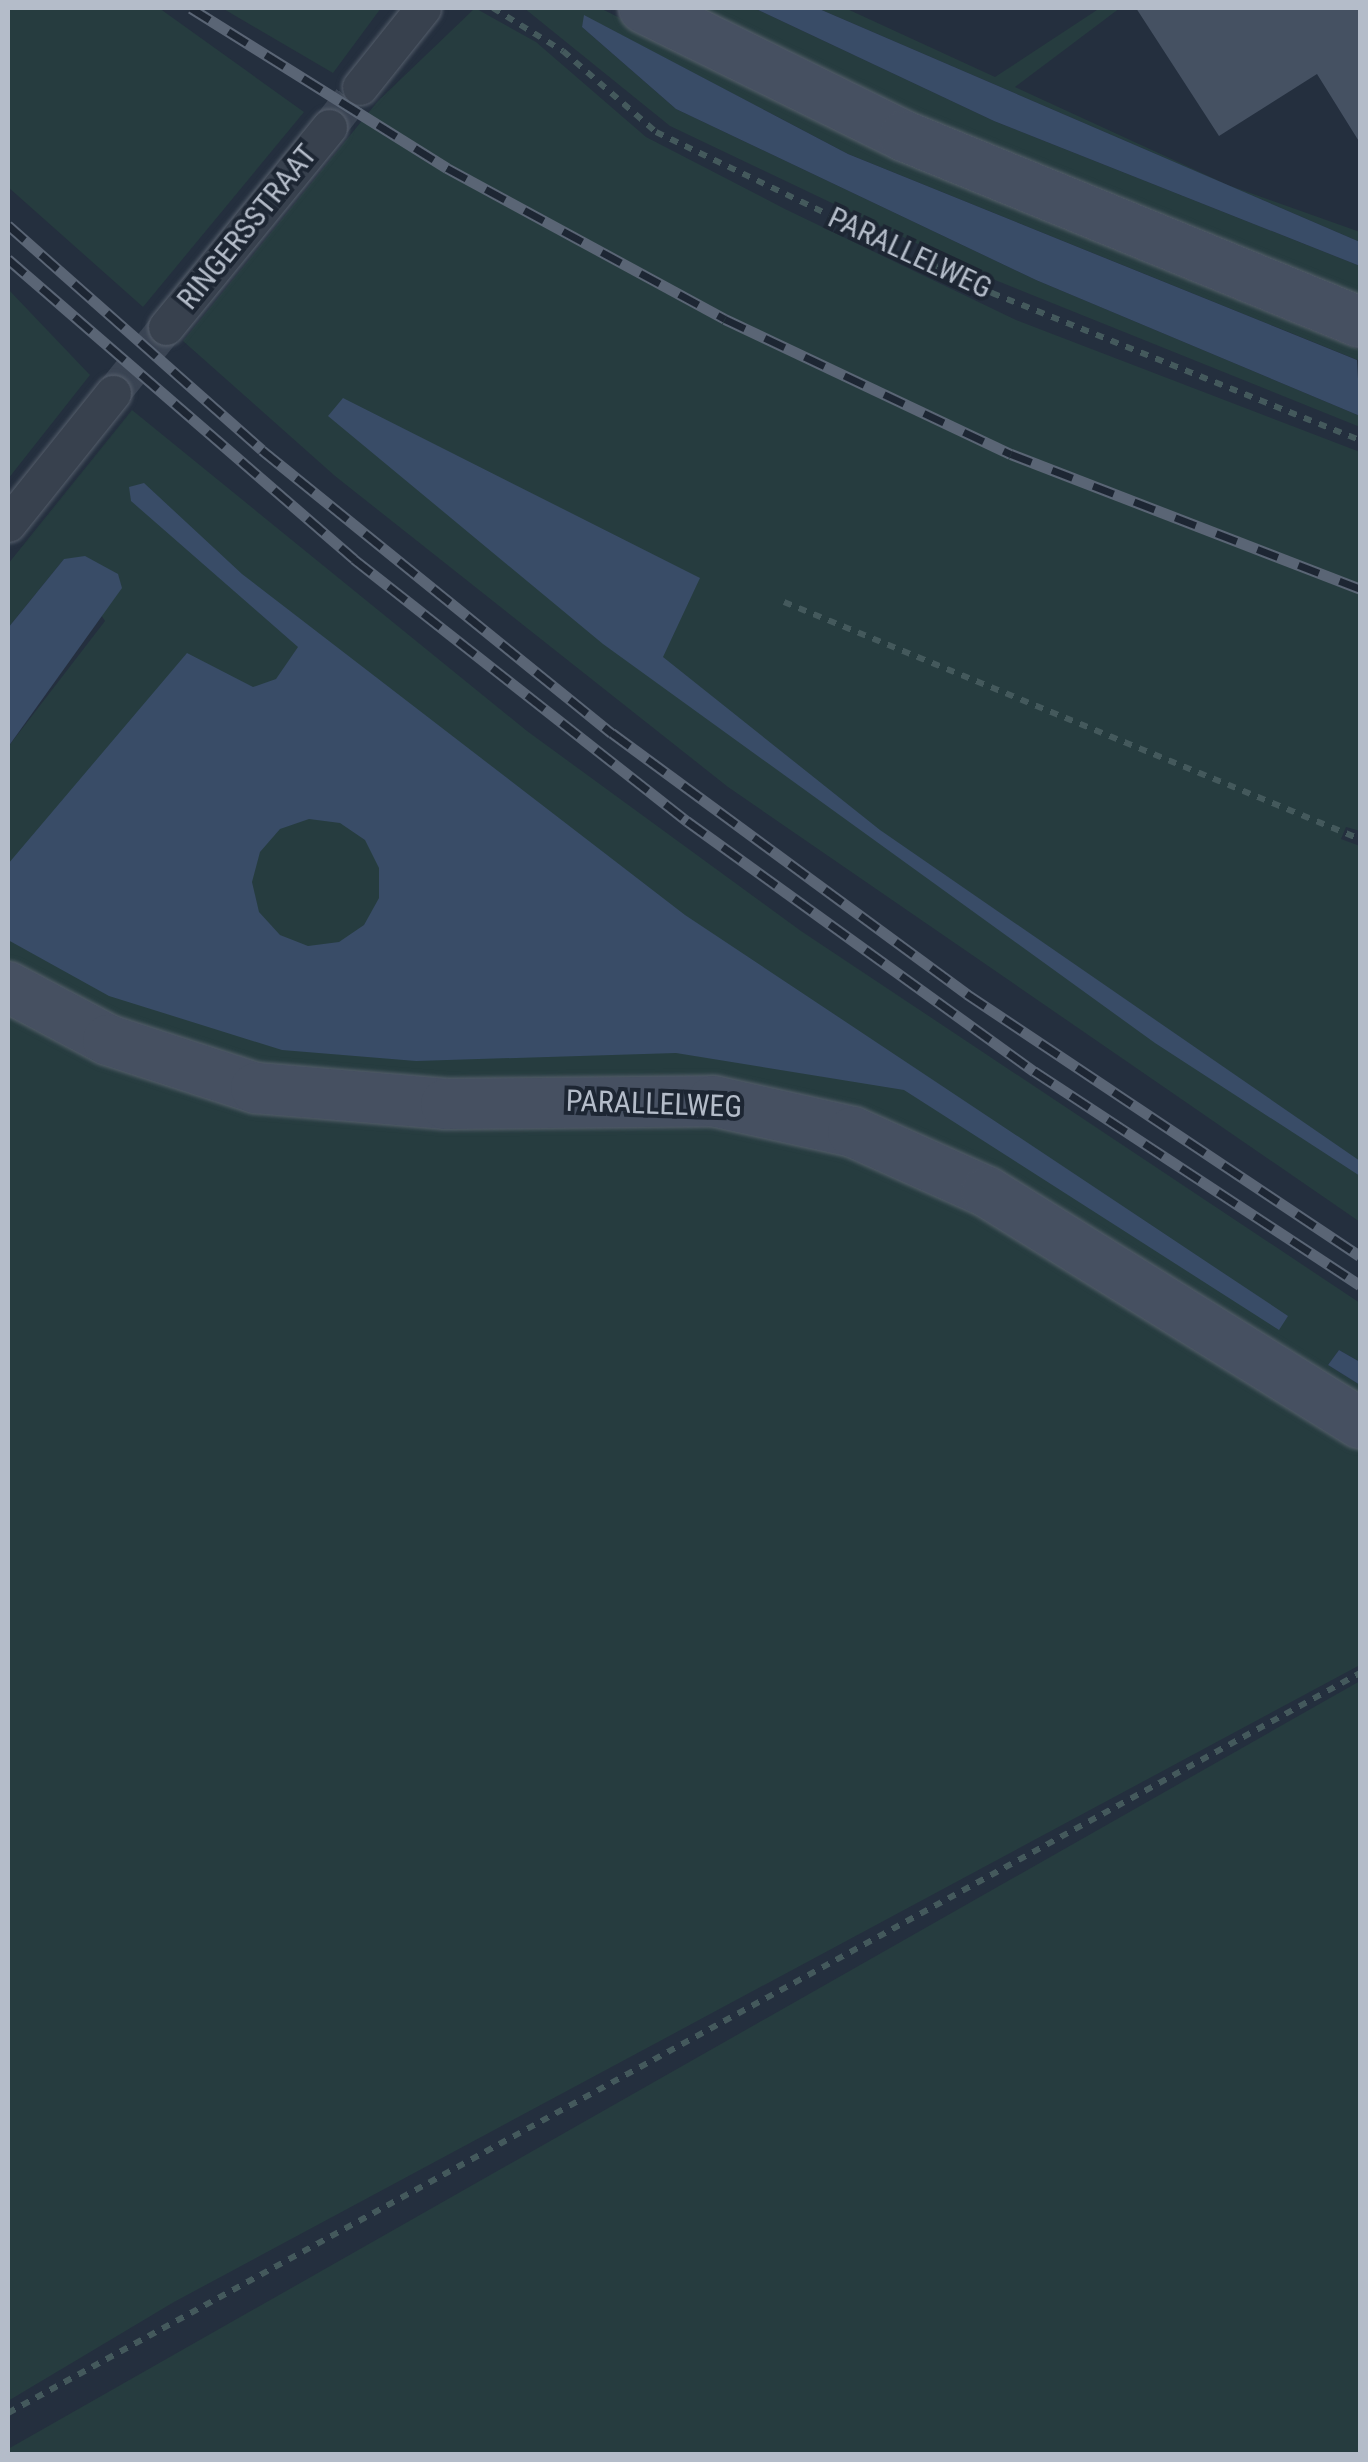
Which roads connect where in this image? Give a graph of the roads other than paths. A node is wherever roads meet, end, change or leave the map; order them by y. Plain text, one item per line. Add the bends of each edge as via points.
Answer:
1 (423, 8) edge
2 (644, 8) edge
3 (360, 87) tunnel mouth
4 (328, 126) tunnel mouth
5 (1360, 322) edge
6 (166, 327) tunnel mouth
7 (114, 393) tunnel mouth
8 (8, 524) edge
9 (8, 987) edge
10 (1360, 1423) edge

1 - 3 street
2 - 5 street via 904,136
4 - 6 street, RINGERSSTRAAT
7 - 8 street
9 - 10 street, PARALLELWEG via 108,1040 256,1088 446,1104 713,1100 853,1132 987,1192

